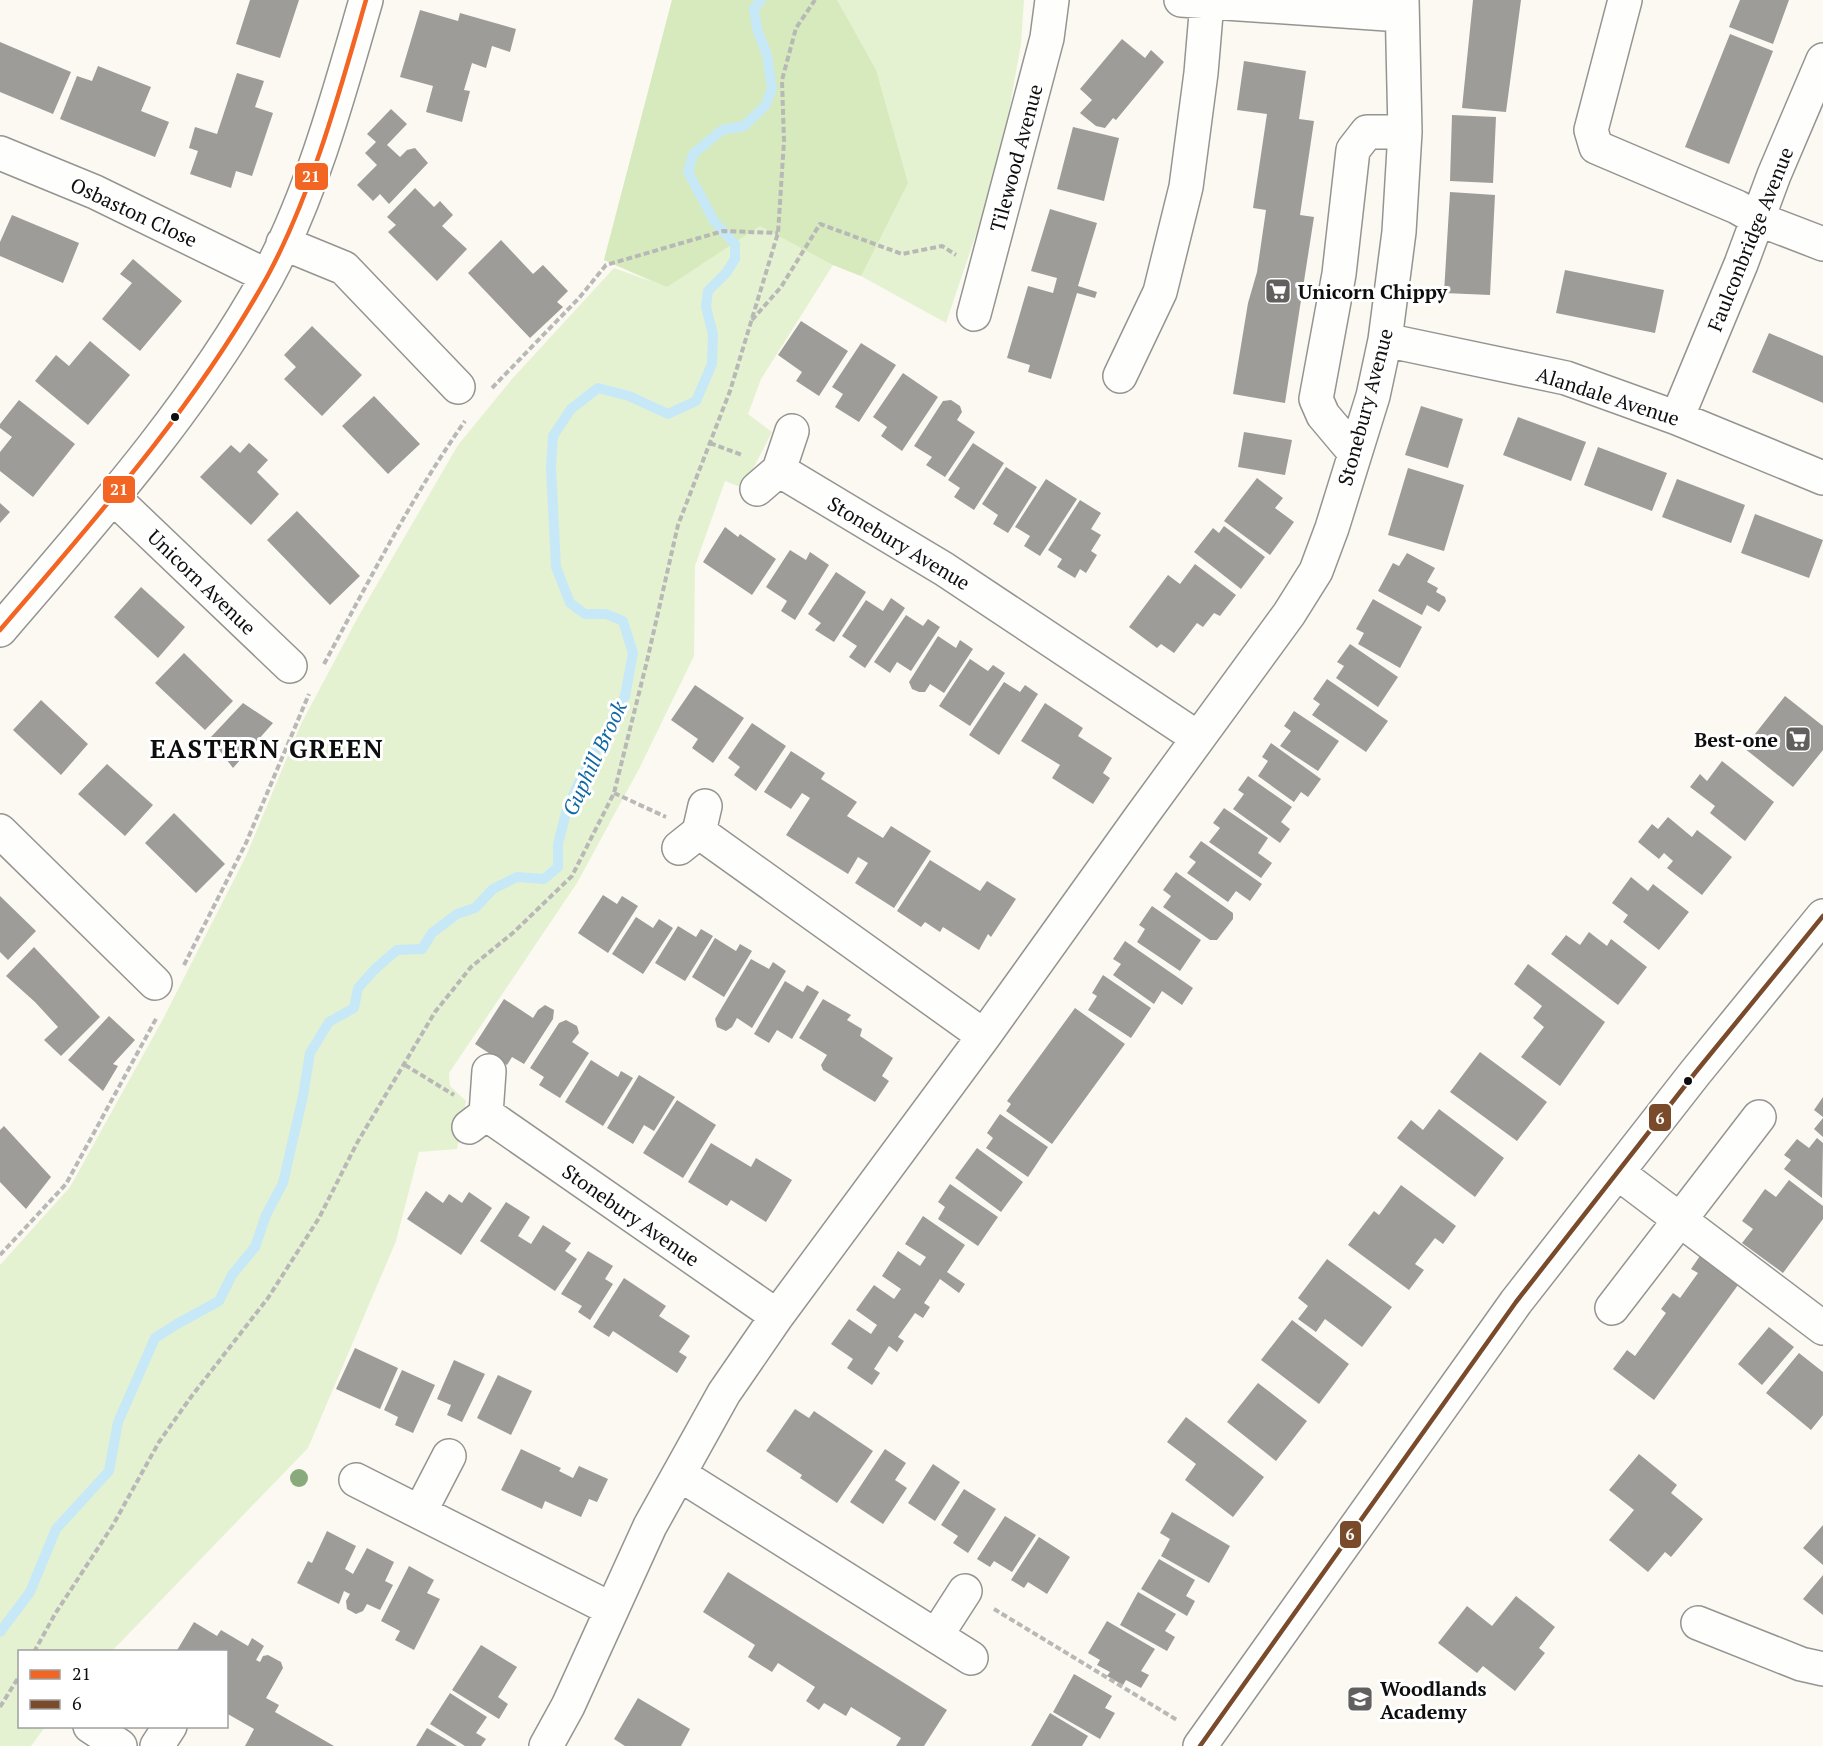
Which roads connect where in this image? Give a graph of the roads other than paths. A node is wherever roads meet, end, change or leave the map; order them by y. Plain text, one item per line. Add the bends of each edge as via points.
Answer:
1 (366, 0) edge
2 (1052, 0) edge
3 (1625, 0) edge
4 (1207, 1) edge
5 (1402, 7) edge
6 (1823, 60) edge
7 (1405, 132) junction
8 (0, 153) edge
9 (1758, 219) junction
10 (283, 243) junction
11 (1823, 244) edge
12 (267, 276) junction
13 (974, 314) dead end
14 (1385, 340) junction
15 (1120, 376) dead end
16 (471, 398) road end
17 (1677, 418) junction
18 (792, 431) dead end
19 (1355, 453) junction
20 (1823, 478) edge
21 (114, 498) junction
22 (0, 630) edge
23 (301, 677) road end
24 (1198, 738) junction
25 (694, 829) road end
26 (0, 831) edge
27 (1823, 916) edge
28 (167, 979) road end
29 (984, 1036) junction
30 (489, 1071) dead end
31 (1759, 1117) dead end
32 (1618, 1173) junction
33 (1679, 1220) junction
34 (1612, 1308) dead end
35 (777, 1316) junction
36 (1823, 1328) edge
37 (449, 1456) dead end
38 (679, 1474) junction
39 (356, 1480) dead end
40 (420, 1512) junction
41 (965, 1591) road end
42 (611, 1609) junction
43 (1698, 1623) dead end
44 (936, 1636) junction
45 (971, 1658) dead end
46 (1823, 1669) edge
47 (93, 1728) edge
48 (169, 1728) edge
49 (1203, 1742) edge
50 (120, 1746) edge
51 (157, 1746) edge
52 (546, 1746) edge

1 - 10 street via 318,155
2 - 13 street, Tilewood Avenue via 1047,38
3 - 9 street via 1591,130 1596,147
4 - 5 street
4 - 15 street via 1186,187 1160,292
5 - 7 street, Stonebury Avenue
6 - 9 street, Faulconbridge Avenue
7 - 14 street, Stonebury Avenue via 1399,232
7 - 19 street via 1367,132 1353,150 1339,274 1316,399 1323,415
8 - 12 street, Osbaston Close via 95,192
9 - 11 street
9 - 17 street, Faulconbridge Avenue
10 - 12 street
10 - 16 street via 344,268
12 - 21 street via 168,429
14 - 17 street, Alandale Avenue via 1566,378
14 - 19 street, Stonebury Avenue
17 - 20 street, Alandale Avenue
18 - 24 street, Stonebury Avenue via 768,480 944,569
19 - 24 street, Stonebury Avenue via 1316,571
21 - 22 street
21 - 23 street, Unicorn Avenue
24 - 29 street, Stonebury Avenue
25 - 29 street
26 - 28 street
27 - 32 street
29 - 35 street, Stonebury Avenue
30 - 35 street, Stonebury Avenue via 477,1120
31 - 33 street
32 - 33 street
32 - 49 street via 1516,1302
33 - 34 street
33 - 36 street
35 - 38 street, Stonebury Avenue via 724,1392
37 - 40 street
38 - 42 street, Stonebury Avenue
38 - 44 street
39 - 40 street
40 - 42 street
41 - 44 street
42 - 52 street, Stonebury Avenue
43 - 46 street
44 - 45 street
47 - 50 street
48 - 51 street

